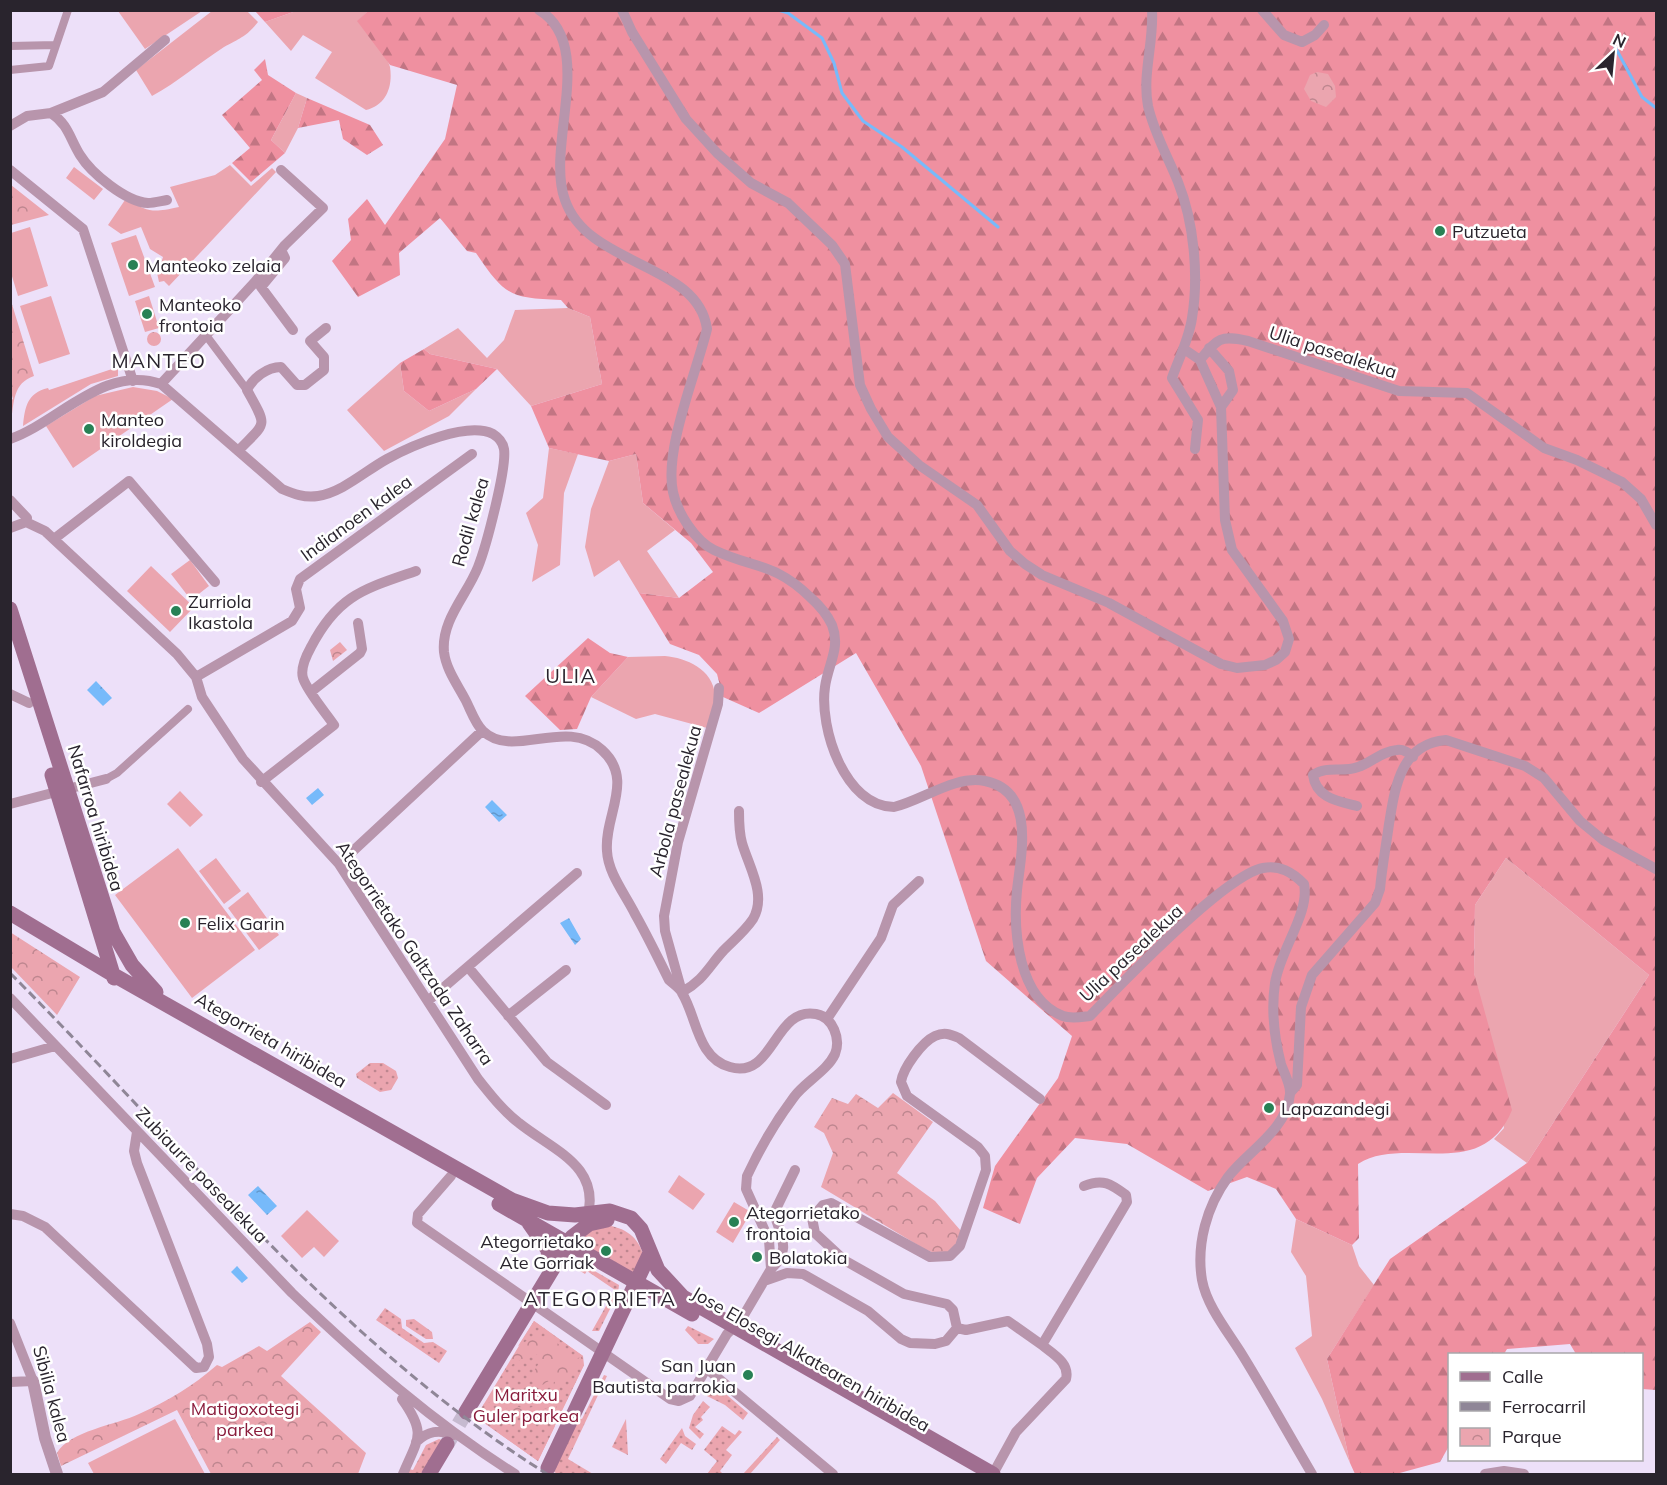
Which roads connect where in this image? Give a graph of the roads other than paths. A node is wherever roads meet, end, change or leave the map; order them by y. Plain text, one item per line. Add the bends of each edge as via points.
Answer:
1 (68, 10) edge
2 (539, 10) edge
3 (622, 10) edge
4 (1152, 10) edge
5 (1262, 10) edge
6 (1324, 25) dead end
7 (165, 40) dead end
8 (56, 45) junction
9 (10, 46) edge
10 (10, 70) edge
11 (51, 113) junction
12 (10, 126) edge
13 (10, 170) edge
14 (281, 170) dead end
15 (167, 200) dead end
16 (281, 250) junction
17 (326, 328) dead end
18 (293, 330) dead end
19 (205, 334) junction
20 (1209, 348) junction
21 (1184, 349) junction
22 (1200, 360) junction
23 (133, 381) junction
24 (160, 384) junction
25 (247, 390) junction
26 (1221, 407) junction
27 (10, 439) edge
28 (1195, 449) dead end
29 (240, 454) junction
30 (472, 454) dead end
31 (10, 500) edge
32 (16, 525) edge
33 (1656, 525) edge
34 (54, 539) junction
35 (416, 571) dead end
36 (215, 582) dead end
37 (10, 609) edge
38 (358, 622) dead end
39 (10, 644) edge
40 (196, 677) junction
41 (719, 688) dead end
42 (312, 691) junction
43 (10, 694) edge
44 (29, 704) junction
45 (188, 709) dead end
46 (482, 731) junction
47 (1413, 757) junction
48 (106, 779) joint
49 (261, 782) junction
50 (62, 791) junction
51 (10, 804) edge
52 (1357, 806) dead end
53 (739, 811) dead end
54 (339, 864) junction
55 (1656, 869) edge
56 (577, 873) dead end
57 (920, 881) dead end
58 (10, 913) edge
59 (10, 922) edge
60 (98, 930) junction
61 (64, 945) junction
62 (468, 967) junction
63 (566, 970) dead end
64 (114, 979) junction
65 (682, 992) junction
66 (10, 999) edge
67 (429, 1000) junction
68 (185, 1013) junction
69 (508, 1016) junction
70 (826, 1019) junction
71 (55, 1046) junction
72 (10, 1059) edge
73 (1290, 1093) junction
74 (1041, 1099) dead end
75 (606, 1105) dead end
76 (137, 1132) junction
77 (433, 1166) joint
78 (795, 1170) dead end
79 (451, 1176) junction
80 (1084, 1186) dead end
81 (512, 1200) joint
82 (10, 1214) edge
83 (525, 1218) junction
84 (587, 1219) junction
85 (567, 1243) junction
86 (650, 1253) junction
87 (771, 1269) junction
88 (550, 1272) junction
89 (764, 1281) junction
90 (636, 1282) junction
91 (531, 1303) junction
92 (10, 1323) edge
93 (957, 1328) junction
94 (730, 1330) junction
95 (1042, 1345) junction
96 (603, 1353) junction
97 (706, 1368) junction
98 (374, 1369) junction
99 (33, 1381) junction
100 (10, 1382) edge
101 (402, 1399) junction
102 (466, 1412) tunnel mouth
103 (452, 1437) junction
104 (416, 1442) junction
105 (548, 1468) dead end
106 (510, 1473) edge
107 (57, 1474) edge
108 (403, 1474) edge
109 (429, 1474) edge
110 (833, 1474) edge
111 (973, 1474) edge
112 (993, 1474) edge
113 (1312, 1474) edge
114 (1485, 1474) edge
115 (1524, 1474) edge

1 - 8 street
2 - 73 street, Ulia pasealekua via 560,31 567,55 559,178 570,211 590,237 681,287 706,316 707,329 671,462 673,493 684,519 712,549 784,574 821,607 837,642 825,686 824,713 836,758 850,780 866,798 882,807 907,804 971,780 1000,786 1013,796 1024,846 1017,892 1023,969 1038,996 1063,1016 1090,1016 1142,963 1247,874 1263,868 1282,868 1297,877 1304,884 1306,895 1279,963 1273,1012 1274,1037
3 - 26 street via 686,119 751,183 795,209 832,245 845,264 860,385 871,410 900,450 977,505 1010,552 1042,575 1109,603 1221,664 1237,668 1265,665 1285,652 1289,639 1283,621 1232,550 1225,520
4 - 21 street via 1148,105 1179,184 1190,231 1195,291
5 - 6 street via 1284,35 1302,42
7 - 11 street via 103,92
8 - 9 street
8 - 10 street via 49,66
11 - 12 street via 27,116
11 - 15 street via 62,121 92,171 105,181 148,203
13 - 23 street via 83,229
14 - 16 street via 323,208
16 - 18 street via 285,258 261,287
16 - 19 street
17 - 25 street via 310,341 324,357 324,370 305,385 297,385 281,367 271,367
19 - 24 street
19 - 25 street
20 - 22 street
20 - 26 street via 1229,371 1233,390
20 - 33 street, Ulia pasealekua via 1216,340 1228,337 1398,391 1467,393 1544,448 1622,482 1641,499
21 - 22 street
21 - 28 street via 1172,378 1198,420
22 - 26 street
23 - 24 street
23 - 27 street via 89,393
24 - 29 street, Rodil kalea
25 - 29 street via 263,419 262,428
29 - 46 street, Rodil kalea via 282,489 299,496 316,496 330,493 388,458 428,441 469,431 495,435 501,442 503,463 486,541 478,567 449,622 444,642 449,670
30 - 40 street, Indianoen kalea via 300,579 296,589 300,608 292,621
31 - 32 street via 27,518
32 - 34 street, Ategorrietako Galtzada Zaharra via 34,524
34 - 36 street via 129,482
34 - 40 street, Ategorrietako Galtzada Zaharra via 177,654
35 - 42 street via 359,591 326,621 302,667 303,679
37 - 50 main road, Nafarroa hiribidea
38 - 42 street via 360,653
39 - 44 main road, Nafarroa hiribidea
40 - 49 street, Ategorrietako Galtzada Zaharra via 202,697
41 - 65 street, Arbola pasealekua via 718,705 678,842 664,916
42 - 49 street via 334,725
43 - 44 street
44 - 50 main road, Nafarroa hiribidea
45 - 48 street
46 - 54 street
46 - 65 street via 507,740 574,735 594,743 611,759 618,790 607,841 610,865 669,980
47 - 52 street via 1399,749 1355,768 1321,770 1313,775 1314,784 1326,797
47 - 55 street via 1433,741 1446,740 1525,766 1544,778 1580,821 1603,840
47 - 73 street via 1394,788 1375,903 1312,975 1301,1007 1297,1084
48 - 50 street
49 - 54 street, Ategorrietako Galtzada Zaharra
50 - 51 street
50 - 60 main road, Nafarroa hiribidea
50 - 68 main road, Nafarroa hiribidea via 118,944 150,986
53 - 65 street via 742,841 757,884 757,909 715,964
54 - 67 street, Ategorrietako Galtzada Zaharra
56 - 62 street
57 - 70 street via 893,905 881,938
58 - 61 main road, Ategorrieta hiribidea
59 - 64 main road, Ategorrieta hiribidea
60 - 61 main road via 83,947
60 - 64 main road, Nafarroa hiribidea
61 - 64 main road, Ategorrieta hiribidea
62 - 67 street
62 - 69 street
63 - 69 street
64 - 68 main road, Ategorrieta hiribidea
64 - 77 main road, Ategorrieta hiribidea
65 - 70 street via 711,1056 739,1070 761,1061 783,1030 798,1017 814,1013
66 - 71 street, Zubiaurre pasealekua
67 - 84 street, Ategorrietako Galtzada Zaharra via 472,1070 498,1103 581,1171 591,1193
68 - 81 main road, Ategorrieta hiribidea
69 - 75 street via 547,1062
70 - 87 street via 837,1038 834,1055 795,1096 747,1176 747,1189 769,1240
71 - 72 street
71 - 76 street, Zubiaurre pasealekua
73 - 113 street via 1277,1126 1229,1176 1218,1194 1201,1244 1200,1264 1208,1298
74 - 93 street via 958,1038 949,1034 934,1036 906,1068 901,1082 907,1096 985,1156 986,1170 960,1246 950,1256 930,1257 831,1203 823,1205 812,1218 815,1233 844,1260 904,1294 947,1304 953,1310
76 - 82 street via 137,1163 207,1344 210,1357 204,1367 196,1368 45,1227
76 - 98 street, Zubiaurre pasealekua via 292,1293
77 - 79 main road, Jose Elosegi Alkatearen hiribidea
78 - 87 street via 774,1213 784,1247 783,1255
79 - 83 main road, Jose Elosegi Alkatearen hiribidea
79 - 91 street via 418,1214 417,1223
80 - 95 street via 1108,1182 1126,1195 1127,1202
81 - 84 main road, Jose Elosegi Alkatearen hiribidea via 548,1213
83 - 85 main road, Jose Elosegi Alkatearen hiribidea
83 - 88 main road via 548,1250
84 - 85 main road
84 - 86 main road, Jose Elosegi Alkatearen hiribidea via 633,1226 644,1236
85 - 88 main road
85 - 90 main road, Jose Elosegi Alkatearen hiribidea
86 - 90 main road
86 - 94 main road, Jose Elosegi Alkatearen hiribidea via 674,1289
87 - 89 street
88 - 91 main road
89 - 93 street via 787,1273 803,1274 868,1311 910,1343 946,1341
89 - 94 street via 741,1320
90 - 94 main road, Jose Elosegi Alkatearen hiribidea
90 - 96 main road
91 - 96 street
91 - 102 main road
92 - 99 street, Sibilia kalea
93 - 95 street via 966,1330 1008,1321
94 - 97 street
94 - 111 main road, Jose Elosegi Alkatearen hiribidea
94 - 112 main road
95 - 112 street via 1063,1364 1066,1379 1016,1432
96 - 97 street via 670,1399 679,1401 690,1396
96 - 105 main road
97 - 110 street
98 - 101 street, Zubiaurre pasealekua
98 - 103 street, Zubiaurre pasealekua
99 - 100 street
99 - 107 street, Sibilia kalea
101 - 103 street, Zubiaurre pasealekua
101 - 104 street via 418,1423
103 - 104 street via 428,1433
103 - 106 street, Zubiaurre pasealekua
103 - 106 street, Zubiaurre pasealekua
103 - 109 main road
104 - 108 street
114 - 115 street

